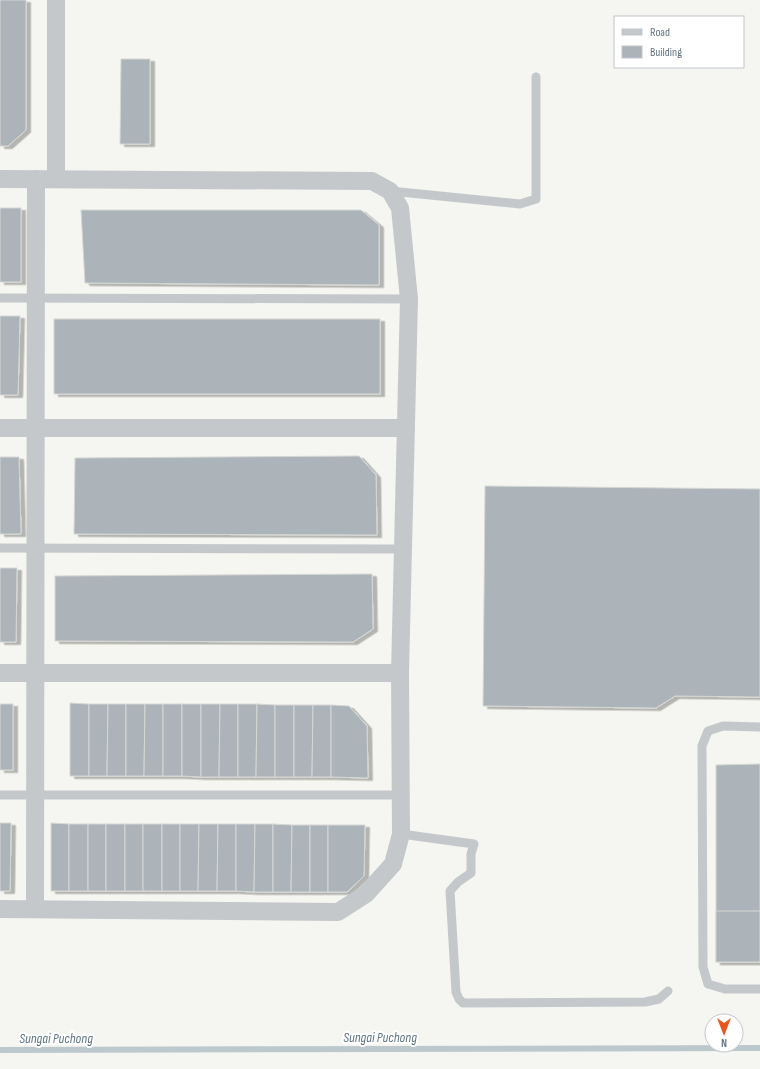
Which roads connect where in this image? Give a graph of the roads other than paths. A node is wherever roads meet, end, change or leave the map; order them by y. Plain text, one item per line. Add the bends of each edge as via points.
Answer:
1 (56, 0) edge
2 (536, 77) dead end
3 (0, 179) edge
4 (36, 179) junction
5 (56, 179) junction
6 (390, 191) junction
7 (0, 298) edge
8 (36, 298) junction
9 (409, 299) junction
10 (0, 428) edge
11 (36, 428) junction
12 (406, 428) junction
13 (0, 548) edge
14 (36, 548) junction
15 (403, 549) junction
16 (0, 673) edge
17 (35, 673) junction
18 (400, 673) junction
19 (760, 727) edge
20 (35, 794) junction
21 (0, 795) edge
22 (400, 795) junction
23 (401, 834) junction
24 (0, 909) edge
25 (35, 909) junction
26 (760, 989) edge
27 (668, 991) dead end

1 - 5 street
2 - 6 lane via 536,198 520,204
3 - 4 street
4 - 5 street
4 - 8 street
5 - 6 street via 372,181
6 - 9 street via 400,208
7 - 8 lane
8 - 9 lane
8 - 11 street
9 - 12 street
10 - 11 street
11 - 12 street
11 - 14 street
12 - 15 street
13 - 14 lane
14 - 15 lane
14 - 17 street
15 - 18 street
16 - 17 street
17 - 18 street
17 - 20 street
18 - 22 street
19 - 26 lane via 723,726 708,731 702,746 702,770 703,967 708,984 725,989
20 - 21 lane
20 - 22 lane
20 - 25 street
22 - 23 street
23 - 25 street via 393,864 366,894 338,912
23 - 27 lane via 474,844 471,873 450,891 456,992 463,1003 645,1002 659,999
24 - 25 street

